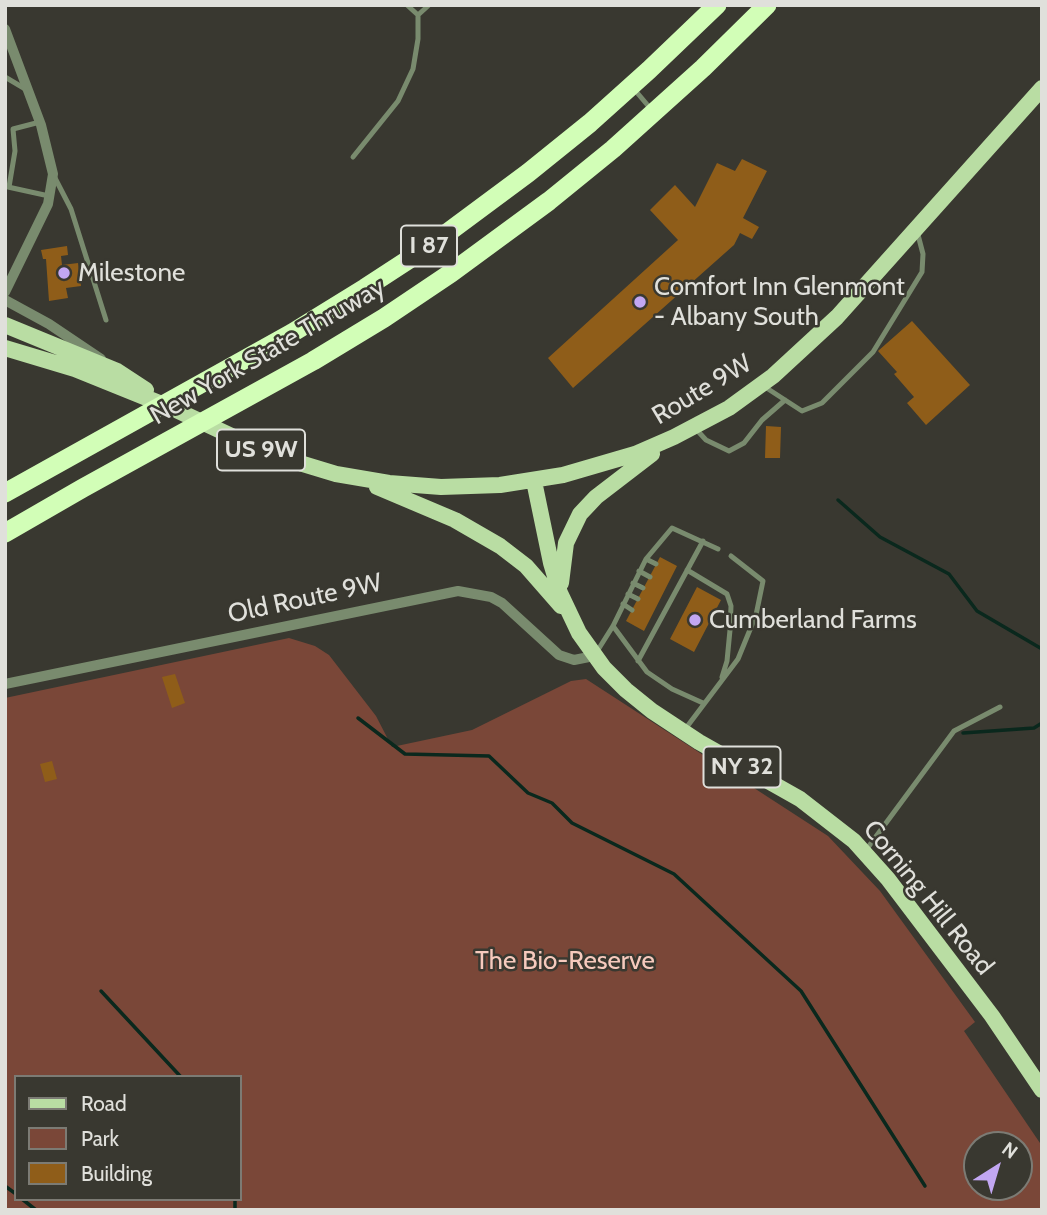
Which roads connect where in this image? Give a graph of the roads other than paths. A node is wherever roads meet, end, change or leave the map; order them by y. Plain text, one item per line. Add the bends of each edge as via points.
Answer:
1 (407, 5) edge
2 (429, 5) edge
3 (717, 5) edge
4 (766, 5) edge
5 (418, 15) junction
6 (5, 29) edge
7 (5, 77) edge
8 (632, 86) junction
9 (1042, 88) edge
10 (29, 92) junction
11 (654, 114) junction
12 (40, 122) junction
13 (13, 129) junction
14 (5, 130) edge
15 (353, 157) dead end
16 (53, 174) junction
17 (7, 187) edge
18 (50, 195) junction
19 (916, 229) junction
20 (5, 292) edge
21 (5, 300) edge
22 (106, 320) dead end
23 (5, 325) edge
24 (5, 348) edge
25 (117, 371) junction
26 (762, 385) junction
27 (785, 400) junction
28 (174, 409) junction
29 (694, 427) junction
30 (674, 437) junction
31 (352, 477) junction
32 (534, 481) junction
33 (5, 493) edge
34 (5, 533) edge
35 (703, 541) junction
36 (718, 549) dead end
37 (731, 556) dead end
38 (646, 559) junction
39 (656, 564) dead end
40 (687, 570) junction
41 (639, 571) junction
42 (674, 573) dead end
43 (650, 577) dead end
44 (683, 578) junction
45 (634, 583) junction
46 (667, 586) dead end
47 (643, 588) dead end
48 (676, 590) junction
49 (560, 593) junction
50 (628, 594) junction
51 (661, 597) dead end
52 (638, 599) dead end
53 (670, 602) junction
54 (623, 604) junction
55 (656, 608) dead end
56 (632, 610) dead end
57 (664, 613) junction
58 (570, 618) junction
59 (650, 619) dead end
60 (659, 624) junction
61 (613, 626) junction
62 (594, 656) junction
63 (638, 661) junction
64 (721, 680) junction
65 (5, 684) edge
66 (703, 704) junction
67 (1000, 707) dead end
68 (683, 732) junction
69 (864, 852) junction
70 (1042, 1090) edge

1 - 5 lane
2 - 5 lane
3 - 8 highway, New York State Thruway / I 87
4 - 11 highway, New York State Thruway / I 87
5 - 15 lane via 413,69 403,91
6 - 10 street
7 - 10 lane
8 - 11 lane
8 - 33 highway, New York State Thruway / I 87 via 528,173 341,303
9 - 19 main road, Route 9W / US 9W
10 - 12 street
11 - 34 highway, New York State Thruway / I 87 via 451,274 348,340
12 - 13 lane
12 - 16 street
13 - 14 lane
13 - 17 lane via 15,151
16 - 18 street
16 - 22 lane via 71,209
17 - 18 lane
18 - 20 street
19 - 26 main road, Route 9W / US 9W via 823,331
19 - 27 lane via 922,272 873,352 822,403 802,411
21 - 25 street via 50,324
23 - 25 main road, US 9W
24 - 28 main road, US 9W via 55,362
25 - 28 main road, US 9W
26 - 27 lane
26 - 29 main road, Route 9W / US 9W
27 - 29 lane via 744,443 729,452 706,440
28 - 31 main road, US 9W via 270,454
29 - 30 main road, Route 9W / US 9W
30 - 32 main road, Route 9W / US 9W via 618,460
30 - 49 main road via 580,514 566,543
31 - 32 main road, Route 9W / US 9W via 441,487
31 - 58 main road, NY 32 via 455,520 500,546 535,575
32 - 49 main road, Corning Hill Road / NY 32
35 - 36 lane
35 - 38 lane via 672,528
35 - 40 lane
37 - 64 lane via 763,580 756,615 738,659
38 - 39 lane
38 - 41 lane
40 - 44 lane
40 - 64 lane via 727,594 731,606
41 - 43 lane
41 - 45 lane
42 - 44 lane
44 - 48 lane
45 - 47 lane
45 - 50 lane
46 - 48 lane
48 - 53 lane
49 - 58 main road, Corning Hill Road / NY 32
50 - 52 lane
50 - 54 lane
51 - 53 lane
53 - 57 lane
54 - 56 lane
54 - 61 lane
55 - 57 lane
57 - 60 lane
58 - 62 main road, Corning Hill Road / NY 32
59 - 60 lane
60 - 63 lane
61 - 62 lane
61 - 63 lane
62 - 65 street, Old Route 9W via 574,660 559,655 502,603 458,591
62 - 68 main road, Corning Hill Road / NY 32 via 626,690
63 - 66 lane via 672,689
64 - 66 lane
66 - 68 lane
67 - 69 lane via 954,731
68 - 69 main road, Corning Hill Road / NY 32 via 800,799
69 - 70 main road, Corning Hill Road / NY 32 via 992,1016

